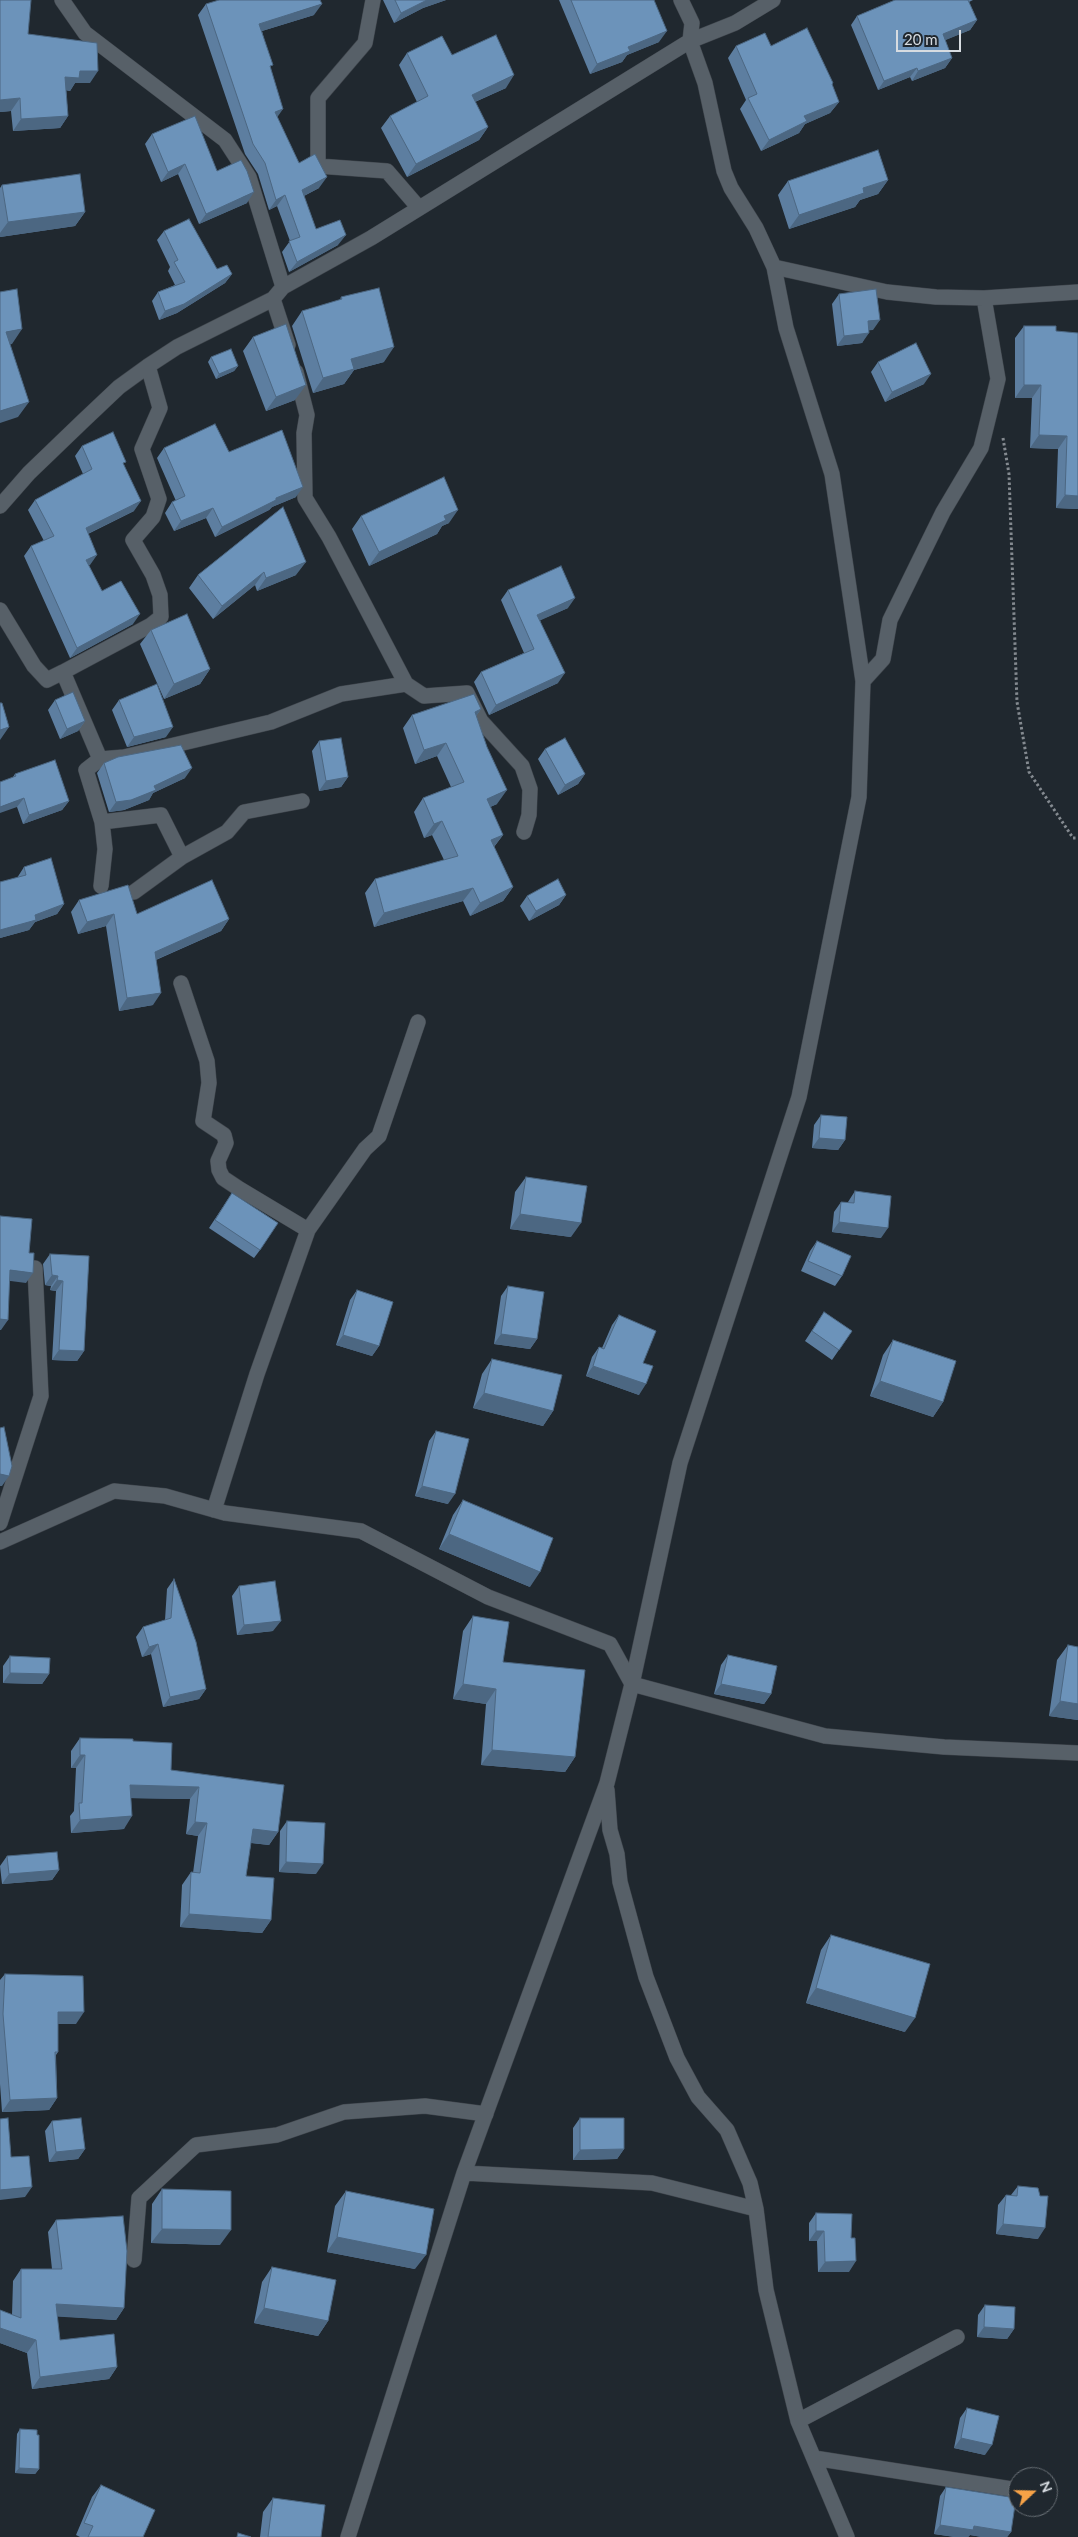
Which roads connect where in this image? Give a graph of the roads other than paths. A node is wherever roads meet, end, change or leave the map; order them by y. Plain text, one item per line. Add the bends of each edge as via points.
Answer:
1 (62, 0) edge
2 (373, 0) edge
3 (681, 0) edge
4 (773, 0) edge
5 (692, 23) junction
6 (735, 23) junction
7 (690, 41) junction
8 (419, 208) junction
9 (774, 267) junction
10 (283, 287) junction
11 (1078, 292) edge
12 (984, 298) junction
13 (273, 299) junction
14 (148, 366) junction
15 (0, 506) edge
16 (0, 610) edge
17 (63, 672) junction
18 (862, 681) junction
19 (406, 684) junction
20 (100, 759) junction
21 (302, 801) dead end
22 (102, 822) junction
23 (524, 832) dead end
24 (182, 856) junction
25 (101, 886) dead end
26 (134, 892) dead end
27 (181, 983) dead end
28 (418, 1022) dead end
29 (308, 1230) junction
30 (35, 1268) edge
31 (214, 1510) junction
32 (0, 1523) edge
33 (0, 1542) edge
34 (632, 1684) junction
35 (1078, 1753) edge
36 (607, 1783) junction
37 (486, 2114) junction
38 (464, 2173) junction
39 (756, 2209) junction
40 (134, 2260) dead end
41 (957, 2337) dead end
42 (798, 2421) junction
43 (814, 2458) junction
44 (1008, 2488) edge
45 (348, 2537) edge
46 (847, 2537) edge

1 - 10 street via 85,33 225,140 249,176
2 - 8 street via 365,43 318,98 318,166 388,171
3 - 5 street
4 - 6 street
5 - 6 street
5 - 7 street
6 - 7 street
7 - 8 street
7 - 9 street via 705,83 724,170
8 - 10 street
9 - 12 street via 887,292
9 - 18 street via 786,328 832,474
10 - 13 street
11 - 12 street
12 - 18 street via 998,379 981,448 942,512 890,620 883,659
13 - 14 street via 177,347
13 - 19 street via 305,399 305,498
14 - 15 street via 119,387 75,428
14 - 17 street via 160,408 142,449 160,499 153,517 133,540 153,575 160,595 161,617
16 - 17 street via 34,666 47,680
17 - 20 street
18 - 34 street via 859,797 799,1097 680,1463
19 - 20 street via 341,694 271,722 124,757
19 - 23 street via 424,696 467,693 481,721 522,766 530,789 529,815
20 - 22 street via 86,770
21 - 24 street via 244,812 227,832
22 - 24 street via 161,815
22 - 25 street via 105,849
24 - 26 street
27 - 29 street via 207,1061 209,1083 203,1121 224,1135 226,1143 218,1161 219,1170 238,1188
28 - 29 street via 379,1136 364,1149
29 - 31 street via 257,1374
30 - 32 street via 42,1396
31 - 33 street via 165,1496 114,1491
31 - 34 street via 361,1531 488,1597 610,1644
34 - 35 street via 825,1736 944,1747
34 - 36 street
36 - 37 street
36 - 39 street via 610,1830 620,1882 646,1977 677,2058 698,2097 727,2130 750,2183
37 - 38 street
37 - 40 street via 426,2106 344,2112 277,2135 196,2145 139,2198
38 - 39 street via 652,2183
38 - 45 street
39 - 42 street via 766,2290
41 - 42 street
42 - 43 street
43 - 44 street
43 - 46 street

